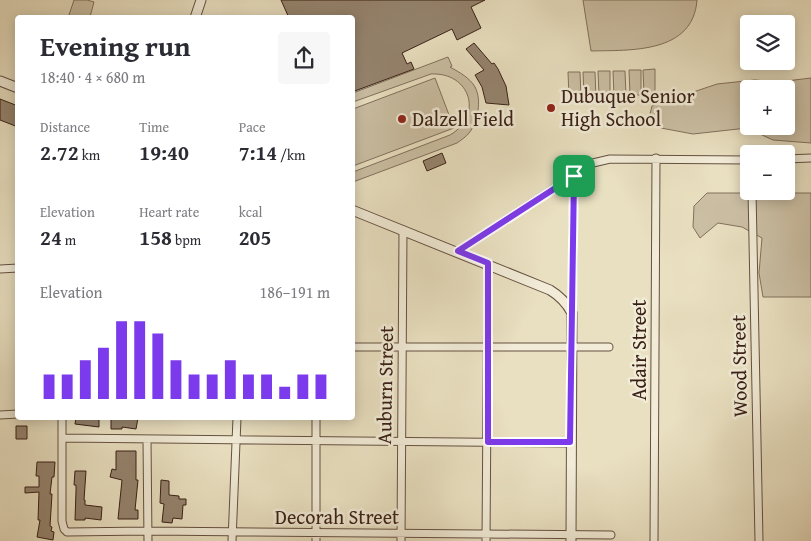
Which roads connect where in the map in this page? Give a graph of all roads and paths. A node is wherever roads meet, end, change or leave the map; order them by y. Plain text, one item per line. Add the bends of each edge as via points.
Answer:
1 (201, 0) edge
2 (196, 15) edge
3 (0, 81) edge
4 (15, 87) edge
5 (656, 158) junction
6 (795, 158) edge
7 (811, 158) edge
8 (740, 160) edge
9 (574, 176) junction
10 (752, 200) edge
11 (355, 211) edge
12 (403, 230) junction
13 (458, 251) junction
14 (488, 263) junction
15 (15, 268) edge
16 (0, 269) edge
17 (572, 313) junction
18 (355, 346) edge
19 (402, 347) junction
20 (487, 347) junction
21 (572, 347) junction
22 (609, 347) dead end
23 (15, 414) edge
24 (0, 416) edge
25 (62, 420) edge
26 (237, 420) edge
27 (316, 420) edge
28 (63, 438) junction
29 (147, 439) junction
30 (236, 440) junction
31 (316, 440) junction
32 (401, 441) junction
33 (488, 442) junction
34 (570, 442) junction
35 (148, 531) junction
36 (99, 532) junction
37 (232, 532) junction
38 (611, 535) dead end
39 (316, 537) edge
40 (401, 537) edge
41 (486, 538) edge
42 (571, 538) edge
43 (100, 541) edge
44 (148, 541) edge
45 (232, 541) edge
46 (654, 541) edge
47 (759, 541) edge

1 - 2 street
3 - 4 street
5 - 8 street
5 - 9 street via 610,159 593,163
5 - 46 street, Adair Street
6 - 7 street
9 - 13 street
9 - 17 street
10 - 47 street, Wood Street
11 - 12 street
12 - 13 street
12 - 19 street, Auburn Street
13 - 14 street
14 - 17 street via 550,290 560,296
14 - 20 street
15 - 16 street
17 - 21 street
18 - 19 street
19 - 20 street
19 - 32 street, Auburn Street
20 - 21 street
20 - 33 street
21 - 22 street
21 - 34 street
23 - 24 street
25 - 28 street
26 - 30 street
27 - 31 street
28 - 29 street
28 - 36 street, Decorah Street via 64,529 71,533
29 - 30 street
29 - 35 street
30 - 31 street
30 - 37 street
31 - 32 street
31 - 39 street
32 - 33 street
32 - 40 street, Auburn Street
33 - 34 street
33 - 41 street
34 - 42 street
35 - 36 street, Decorah Street
35 - 37 street, Decorah Street
35 - 44 street
36 - 43 street
37 - 39 street, Decorah Street
37 - 45 street
38 - 42 street, Decorah Street
39 - 40 street, Decorah Street
40 - 41 street, Decorah Street
41 - 42 street, Decorah Street

